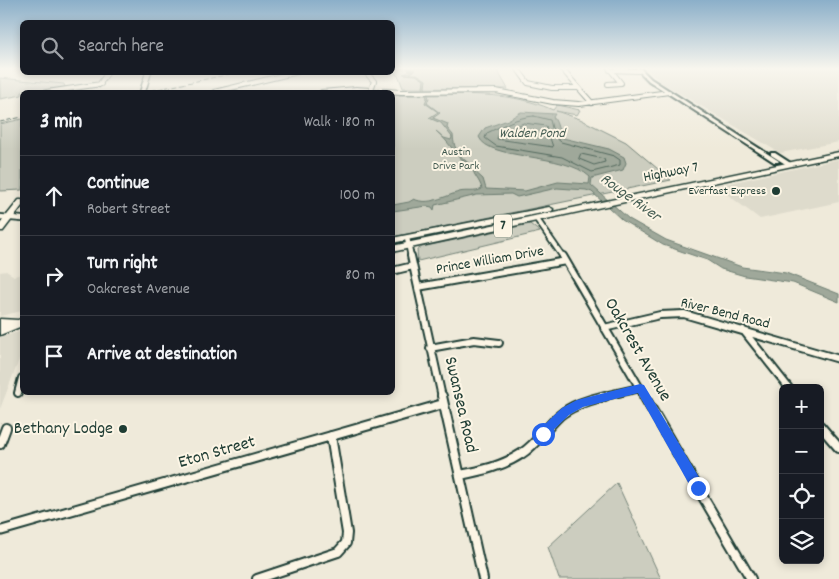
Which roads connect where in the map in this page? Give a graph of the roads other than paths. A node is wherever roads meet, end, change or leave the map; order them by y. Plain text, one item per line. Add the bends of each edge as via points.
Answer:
1 (517, 95) edge
2 (585, 95) edge
3 (648, 95) edge
4 (674, 95) edge
5 (592, 103) junction
6 (839, 148) edge
7 (839, 154) edge
8 (779, 160) junction
9 (789, 164) junction
10 (620, 197) junction
11 (596, 202) junction
12 (20, 204) edge
13 (0, 217) edge
14 (9, 217) junction
15 (536, 218) junction
16 (20, 219) edge
17 (0, 229) edge
18 (395, 241) edge
19 (408, 242) junction
20 (395, 248) edge
21 (566, 261) junction
22 (413, 266) junction
23 (395, 270) edge
24 (418, 287) junction
25 (19, 322) edge
26 (0, 323) edge
27 (604, 328) junction
28 (743, 330) junction
29 (0, 331) edge
30 (499, 343) dead end
31 (430, 348) junction
32 (839, 359) edge
33 (786, 384) edge
34 (20, 386) edge
35 (640, 388) junction
36 (18, 393) dead end
37 (443, 404) junction
38 (6, 428) dead end
39 (823, 429) edge
40 (331, 436) junction
41 (0, 444) edge
42 (839, 448) edge
43 (460, 475) junction
44 (0, 531) edge
45 (257, 579) edge
46 (483, 579) edge
47 (751, 579) edge

1 - 5 street via 553,102
2 - 5 street
3 - 5 street
4 - 8 street
6 - 8 main road, Highway 7 / 7
7 - 9 main road, Highway 7 / 7
8 - 9 street
8 - 10 main road, Highway 7 / 7
9 - 10 main road, Highway 7 / 7
10 - 11 main road, Highway 7 / 7
11 - 15 main road, Highway 7 / 7
11 - 19 main road, Highway 7 / 7
12 - 14 main road
13 - 14 street
14 - 16 street
14 - 17 main road
15 - 19 main road, Highway 7 / 7
15 - 21 street, Oakcrest Avenue
18 - 19 main road, Highway 7 / 7
19 - 20 main road, Highway 7 / 7
19 - 22 street, Swansea Road
21 - 24 street, Prince William Drive
21 - 27 street, Oakcrest Avenue
22 - 23 street
22 - 24 street, Swansea Road
24 - 31 street, Swansea Road
25 - 26 main road
25 - 29 main road
27 - 28 street, River Bend Road via 671,313
27 - 35 street, Oakcrest Avenue
28 - 32 street, River Bend Road
28 - 33 street
30 - 31 street via 474,340
31 - 37 street, Swansea Road
34 - 36 street
35 - 43 street via 580,403 553,422 529,449 497,465
35 - 47 street, Oakcrest Avenue
37 - 40 street, Eton Street
37 - 43 street, Swansea Road
38 - 41 street
39 - 42 street
40 - 44 street, Eton Street
40 - 45 street via 348,533 346,543 338,552
43 - 46 street, Swansea Road

